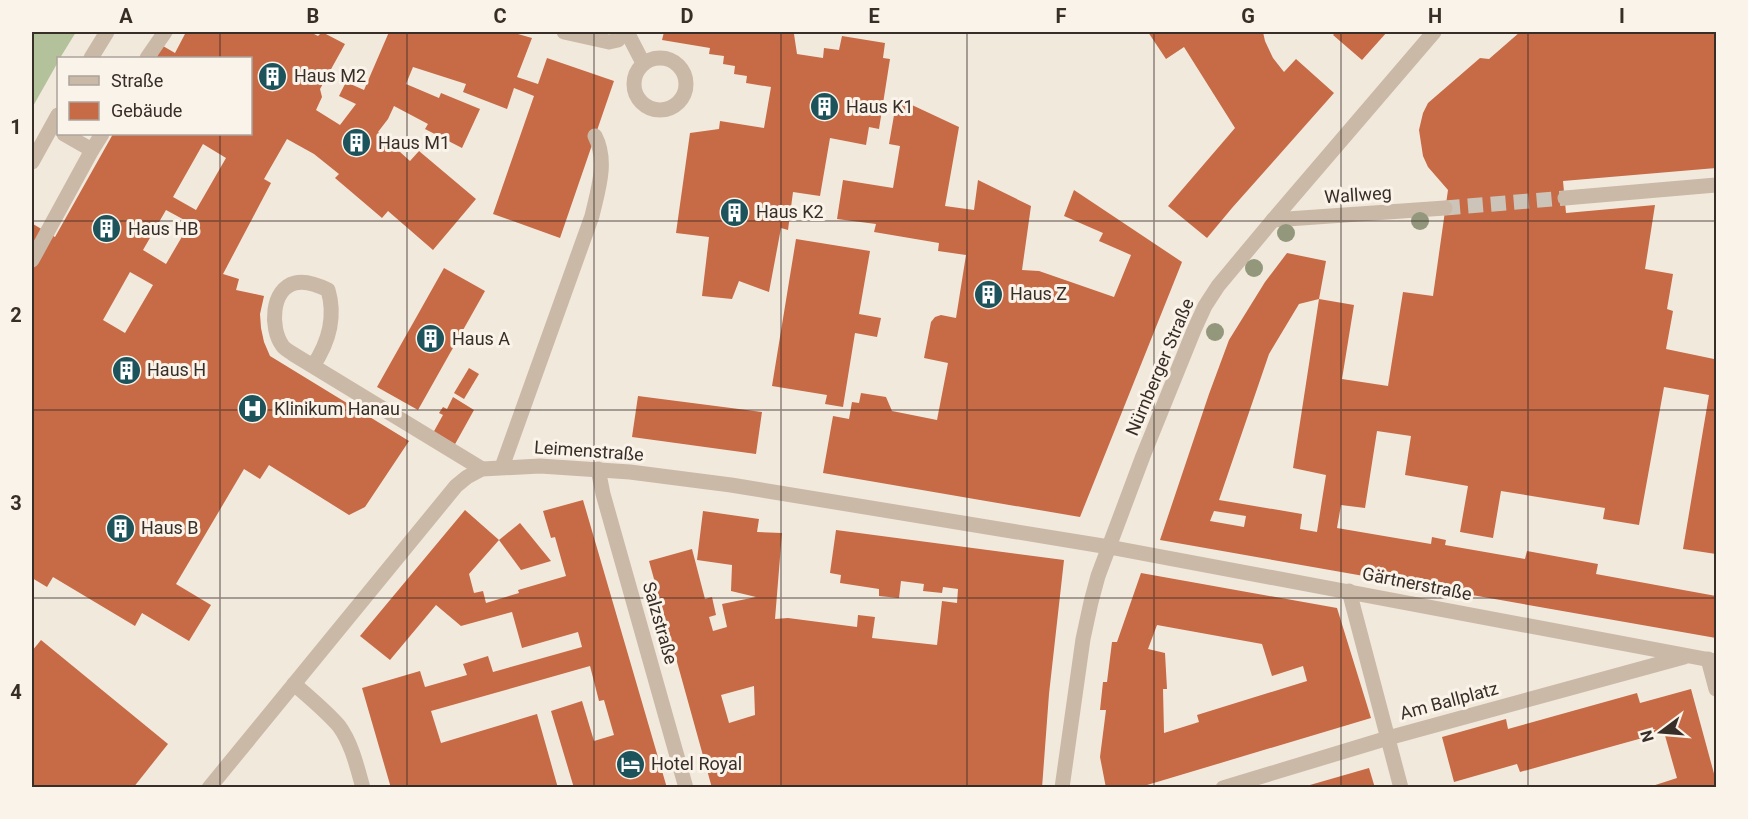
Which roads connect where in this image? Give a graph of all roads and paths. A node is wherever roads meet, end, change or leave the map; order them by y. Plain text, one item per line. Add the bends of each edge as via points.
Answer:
1 (107, 32) edge
2 (165, 32) edge
3 (564, 32) edge
4 (626, 32) edge
5 (1434, 32) edge
6 (92, 57) edge
7 (148, 57) edge
8 (643, 63) dead end
9 (57, 127) edge
10 (71, 135) edge
11 (101, 135) edge
12 (595, 136) dead end
13 (92, 150) junction
14 (32, 162) edge
15 (1716, 185) edge
16 (1565, 198) tunnel mouth
17 (1446, 208) tunnel mouth
18 (1273, 220) junction
19 (32, 260) edge
20 (313, 366) junction
21 (502, 467) junction
22 (482, 469) junction
23 (598, 469) junction
24 (1109, 547) junction
25 (1349, 591) junction
26 (1688, 656) junction
27 (1712, 660) edge
28 (294, 684) junction
29 (1716, 688) edge
30 (1388, 738) junction
31 (209, 788) edge
32 (363, 788) edge
33 (686, 788) edge
34 (1062, 788) edge
35 (1222, 788) edge
36 (1401, 788) edge

1 - 6 street
2 - 7 street
3 - 4 street via 609,42
4 - 8 street
5 - 18 street, Nürnberger Straße
9 - 14 street
10 - 13 street
11 - 13 street
12 - 21 street via 600,146 601,170 592,216
13 - 19 street
15 - 16 street
17 - 18 street, Wallweg
18 - 24 street, Nürnberger Straße via 1205,306
20 - 20 street via 282,346 277,334 279,295 296,282 313,283 328,290 332,303 328,338
20 - 22 street
21 - 22 street, Leimenstraße
21 - 23 street, Leimenstraße
22 - 28 street, Leimenstraße via 456,486
23 - 24 street, Leimenstraße via 730,485
23 - 33 street, Salzstraße
24 - 25 street, Gärtnerstraße
24 - 34 street, Nürnberger Straße via 1083,639
25 - 26 street, Gärtnerstraße
25 - 30 street
26 - 27 street, Gärtnerstraße
26 - 30 street, Am Ballplatz
27 - 29 street
28 - 31 street, Leimenstraße
28 - 32 street via 338,726
30 - 35 street, Am Ballplatz
30 - 36 street

